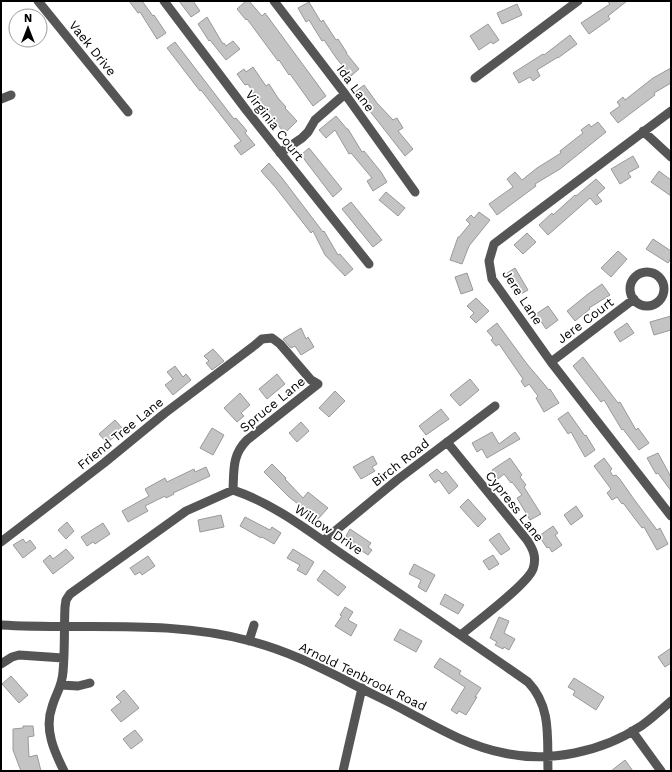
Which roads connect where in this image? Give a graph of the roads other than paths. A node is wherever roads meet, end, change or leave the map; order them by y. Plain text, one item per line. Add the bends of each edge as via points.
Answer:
1 (38, 1) edge
2 (164, 1) edge
3 (274, 1) edge
4 (574, 2) edge
5 (475, 78) dead end
6 (345, 94) junction
7 (11, 95) dead end
8 (1, 99) edge
9 (671, 111) edge
10 (128, 112) dead end
11 (643, 131) junction
12 (280, 153) junction
13 (671, 158) edge
14 (415, 192) dead end
15 (369, 264) dead end
16 (634, 299) dead end
17 (551, 362) junction
18 (318, 384) joint
19 (495, 406) dead end
20 (447, 442) junction
21 (233, 490) junction
22 (671, 516) edge
23 (323, 541) junction
24 (1, 542) edge
25 (1, 625) edge
26 (254, 625) dead end
27 (64, 626) junction
28 (460, 635) junction
29 (249, 640) junction
30 (63, 658) junction
31 (1, 664) edge
32 (90, 683) dead end
33 (61, 685) junction
34 (362, 688) junction
35 (671, 701) edge
36 (632, 731) junction
37 (548, 756) junction
38 (64, 771) edge
39 (343, 771) edge
40 (548, 771) edge
41 (661, 771) edge

1 - 10 street, Vaek Drive
2 - 12 street, Virginia Court
3 - 6 street, Ida Lane
4 - 5 street
6 - 12 street via 315,120 302,138
6 - 14 street, Ida Lane
7 - 8 street
9 - 11 street, Jere Lane
11 - 13 street
11 - 17 street, Jere Lane via 494,244 489,261 492,279
12 - 15 street, Virginia Court
16 - 17 street, Jere Court
17 - 22 street, Jere Lane
18 - 21 street, Spruce Lane via 238,449
18 - 24 street, Friend Tree Lane via 311,380 276,340 267,338 255,344
19 - 20 street, Birch Road
20 - 23 street, Birch Road
20 - 28 street, Cypress Lane via 527,540 534,550 535,557 533,569 526,580
21 - 23 street, Willow Drive via 259,500
21 - 27 street via 186,511 79,586 66,600
23 - 28 street, Willow Drive
25 - 27 street, Arnold Tenbrook Road
26 - 29 street
27 - 29 street, Arnold Tenbrook Road via 178,629
27 - 30 street
28 - 37 street, Willow Drive via 528,682 534,689 545,710
29 - 34 street, Arnold Tenbrook Road via 299,657
30 - 31 street via 18,655
30 - 33 street
32 - 33 street via 78,686
33 - 38 street via 48,720 54,751
34 - 37 street, Arnold Tenbrook Road via 465,742 505,754
34 - 39 street
35 - 36 street, Arnold Tenbrook Road
36 - 37 street, Arnold Tenbrook Road via 584,751
36 - 41 street
37 - 40 street, Willow Drive

